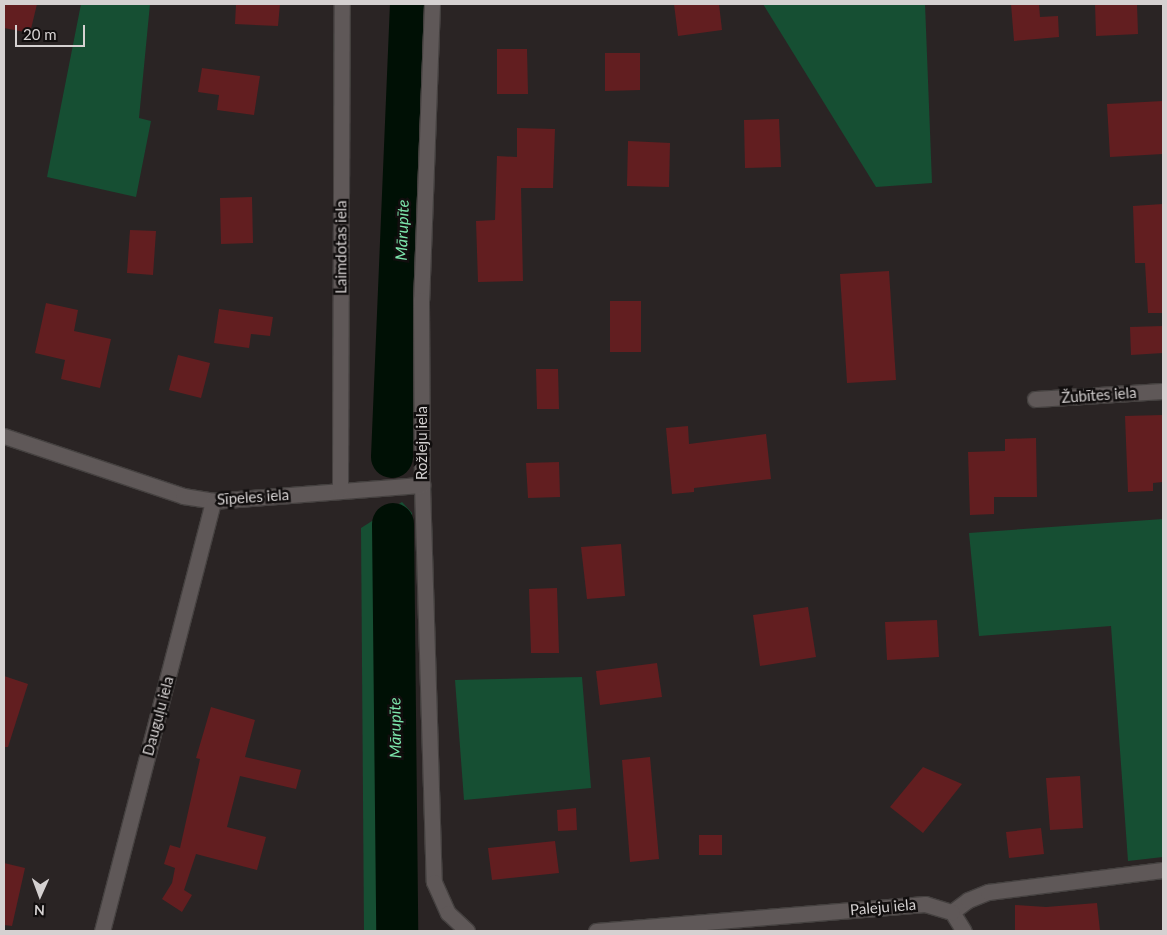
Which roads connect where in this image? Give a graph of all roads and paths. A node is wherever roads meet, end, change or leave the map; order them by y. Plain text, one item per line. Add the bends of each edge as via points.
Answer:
1 (342, 4) edge
2 (432, 4) edge
3 (1163, 391) edge
4 (1035, 399) dead end
5 (4, 436) edge
6 (422, 485) junction
7 (340, 490) junction
8 (213, 501) junction
9 (1163, 870) edge
10 (952, 912) junction
11 (102, 931) edge
12 (468, 931) edge
13 (596, 931) edge
14 (964, 931) edge

1 - 7 street, Laimdotas iela
2 - 6 street, Rožleju iela via 421,300
3 - 4 street, Žubītes iela
5 - 8 street, Sīpeles iela via 183,496
6 - 7 street, Sīpeles iela
6 - 12 street, Rožleju iela via 434,882 448,914
7 - 8 street, Sīpeles iela
8 - 11 street, Dauguļu iela
9 - 10 street via 988,892 968,900
10 - 13 street, Paleju iela via 925,904
10 - 14 street

